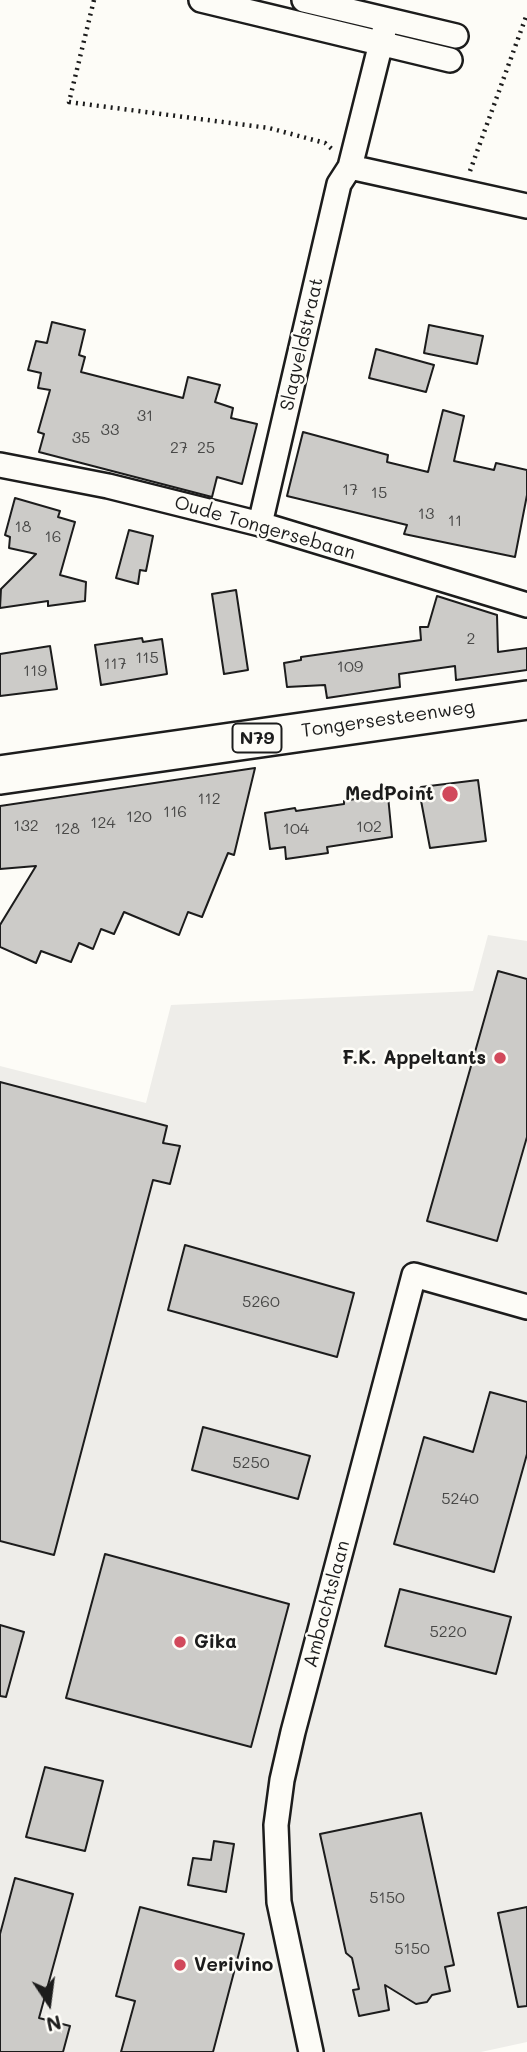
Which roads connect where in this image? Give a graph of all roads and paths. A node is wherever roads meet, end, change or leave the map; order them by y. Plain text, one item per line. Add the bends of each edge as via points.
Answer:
1 (94, 0) edge
2 (201, 0) edge
3 (304, 0) edge
4 (527, 14) edge
5 (386, 20) junction
6 (456, 36) dead end
7 (380, 44) junction
8 (450, 60) dead end
9 (350, 167) junction
10 (463, 192) junction
11 (527, 206) edge
12 (0, 466) edge
13 (260, 524) junction
14 (527, 605) edge
15 (527, 699) edge
16 (0, 775) edge
17 (527, 1307) edge
18 (311, 2052) edge

1 - 9 path via 69,102 270,128 325,143
2 - 7 street
3 - 5 street
4 - 10 path
5 - 6 street
5 - 7 street, Slagveldstraat
7 - 8 street
7 - 9 street, Slagveldstraat
9 - 10 street
9 - 13 street, Slagveldstraat via 339,184
10 - 11 street
12 - 13 street, Oude Tongersebaan via 108,486
13 - 14 street, Oude Tongersebaan
15 - 16 main road, Tongersesteenweg / N79
17 - 18 street, Ambachtslaan via 414,1275 293,1732 276,1825 279,1902

